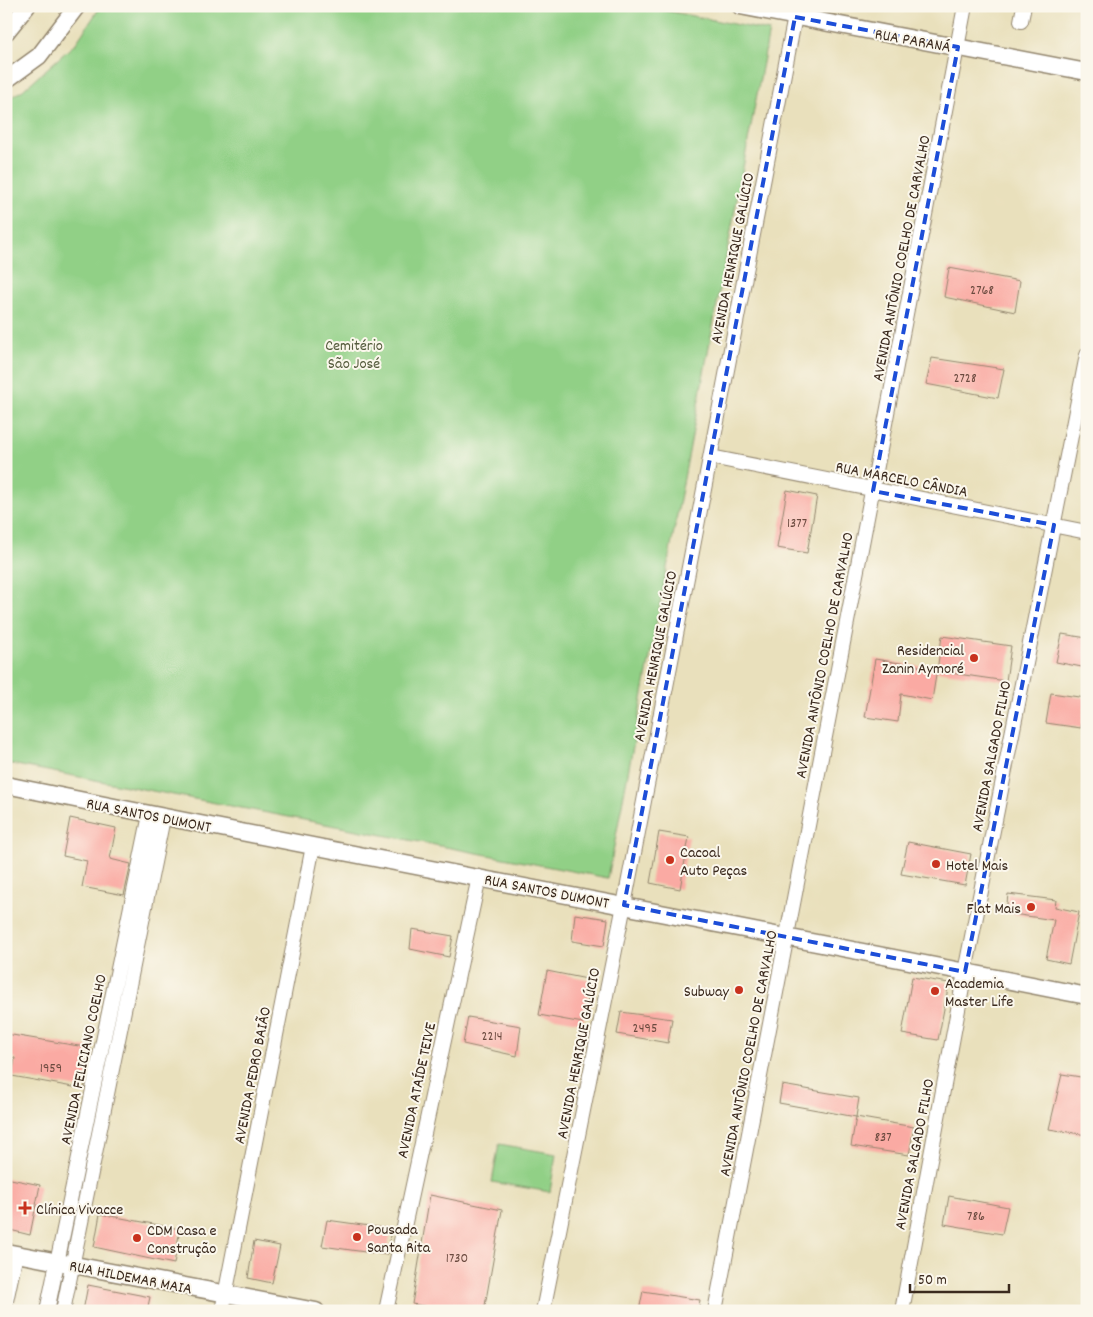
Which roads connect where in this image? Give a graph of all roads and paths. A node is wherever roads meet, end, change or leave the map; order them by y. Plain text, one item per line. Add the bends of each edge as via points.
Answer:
1 (27, 6) edge
2 (77, 6) edge
3 (740, 6) edge
4 (965, 6) edge
5 (1024, 6) edge
6 (796, 12) edge
7 (1022, 21) dead end
8 (6, 32) edge
9 (958, 47) junction
10 (1087, 72) edge
11 (6, 80) edge
12 (1087, 355) edge
13 (711, 457) junction
14 (873, 491) junction
15 (1054, 525) junction
16 (1087, 532) edge
17 (6, 785) edge
18 (157, 816) junction
19 (313, 846) junction
20 (479, 877) junction
21 (624, 905) junction
22 (787, 937) junction
23 (965, 972) junction
24 (1087, 996) edge
25 (11, 1253) edge
26 (65, 1264) junction
27 (226, 1294) junction
28 (6, 1301) edge
29 (47, 1311) edge
30 (64, 1311) edge
31 (222, 1311) edge
32 (316, 1311) edge
33 (386, 1311) edge
34 (543, 1311) edge
35 (714, 1311) edge
36 (902, 1311) edge

1 - 8 main road
2 - 11 main road via 39,56
3 - 6 main road, RUA PARANÁ
4 - 9 street, AVENIDA ANTÔNIO COELHO DE CARVALHO
5 - 7 street
6 - 9 main road, RUA PARANÁ
6 - 13 street, AVENIDA HENRIQUE GALÚCIO
9 - 10 main road, RUA PARANÁ
9 - 14 street, AVENIDA ANTÔNIO COELHO DE CARVALHO
12 - 15 street, AVENIDA SALGADO FILHO
13 - 14 street, RUA MARCELO CÂNDIA
13 - 21 street, AVENIDA HENRIQUE GALÚCIO
14 - 15 street, RUA MARCELO CÂNDIA
14 - 22 street, AVENIDA ANTÔNIO COELHO DE CARVALHO
15 - 16 street, RUA MARCELO CÂNDIA
15 - 23 street, AVENIDA SALGADO FILHO
17 - 18 main road, RUA SANTOS DUMONT
18 - 19 main road, RUA SANTOS DUMONT
18 - 26 street, AVENIDA FELICIANO COELHO
19 - 20 main road, RUA SANTOS DUMONT
19 - 27 street, AVENIDA PEDRO BAIÃO
20 - 21 main road, RUA SANTOS DUMONT
20 - 33 street, AVENIDA ATAÍDE TEIVE
21 - 22 main road, RUA SANTOS DUMONT
21 - 34 street, AVENIDA HENRIQUE GALÚCIO
22 - 23 main road, RUA SANTOS DUMONT
22 - 35 street, AVENIDA ANTÔNIO COELHO DE CARVALHO
23 - 24 main road, RUA SANTOS DUMONT
23 - 36 street, AVENIDA SALGADO FILHO
25 - 26 main road, RUA HILDEMAR MAIA
25 - 28 street
26 - 27 main road, RUA HILDEMAR MAIA
26 - 29 street, AVENIDA FELICIANO COELHO
26 - 30 street, AVENIDA FELICIANO COELHO
27 - 31 street, AVENIDA PEDRO BAIÃO
27 - 32 main road, RUA HILDEMAR MAIA

